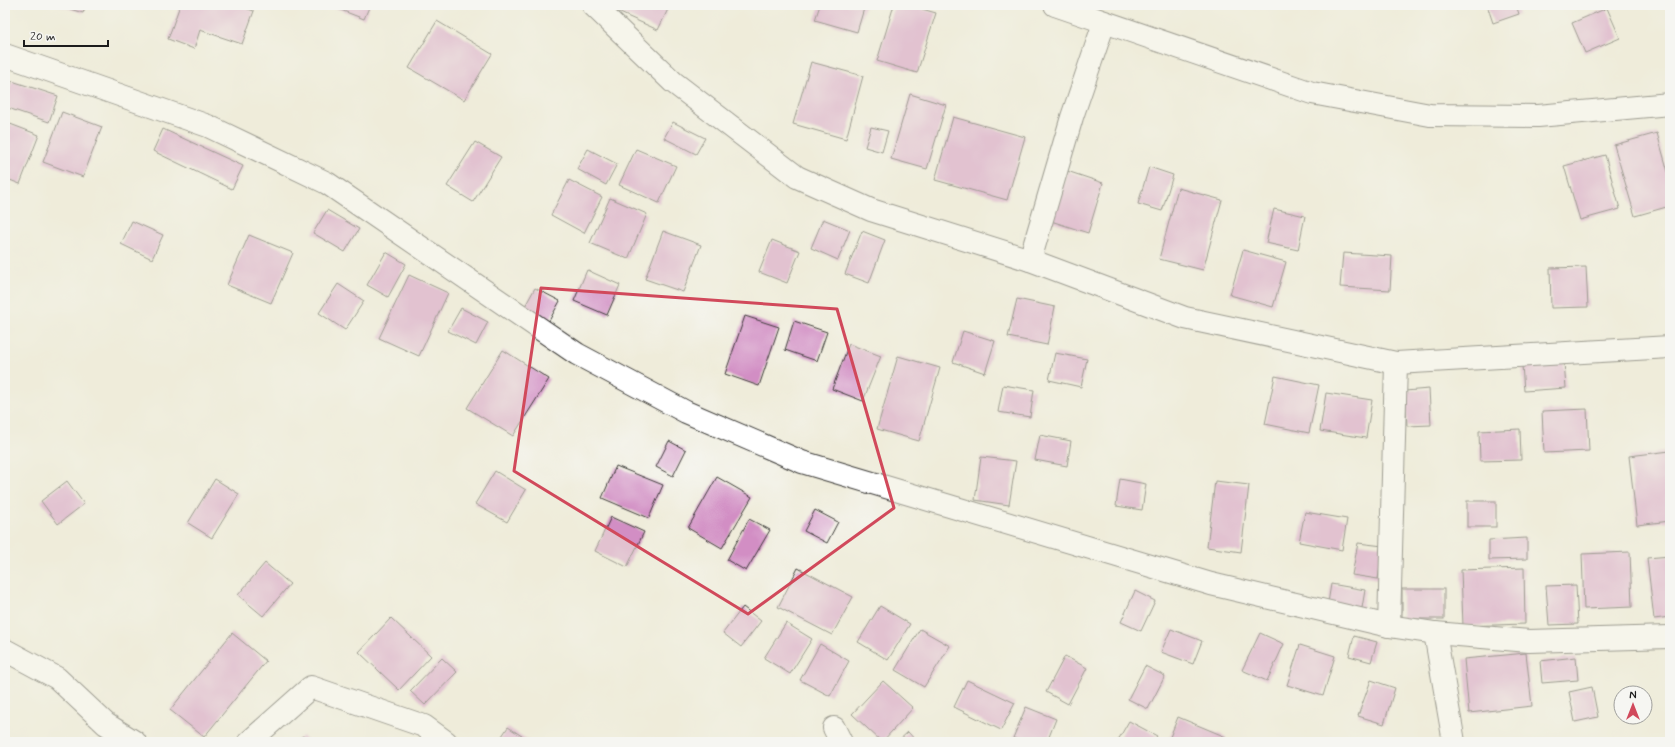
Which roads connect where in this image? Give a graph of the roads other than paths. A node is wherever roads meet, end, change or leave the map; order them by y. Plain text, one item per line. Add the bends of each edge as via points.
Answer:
1 (593, 5) edge
2 (1055, 5) edge
3 (1104, 23) junction
4 (5, 55) edge
5 (1670, 104) edge
6 (1030, 260) junction
7 (1670, 347) edge
8 (1396, 363) junction
9 (1389, 626) junction
10 (1436, 633) junction
11 (1670, 637) edge
12 (5, 650) edge
13 (135, 742) edge
14 (249, 742) edge
15 (446, 742) edge
16 (1454, 742) edge

1 - 6 street via 673,82 797,177 871,210
2 - 3 street
3 - 5 street via 1312,92 1430,115 1538,116
3 - 6 street via 1072,118
4 - 9 street via 208,126 327,183 577,354 686,412 802,462 1211,584
6 - 8 street via 1185,318
7 - 8 street
8 - 9 street
9 - 10 street
10 - 11 street via 1529,641
10 - 16 street
12 - 13 street via 57,678 108,726
14 - 15 street via 311,687 424,726

